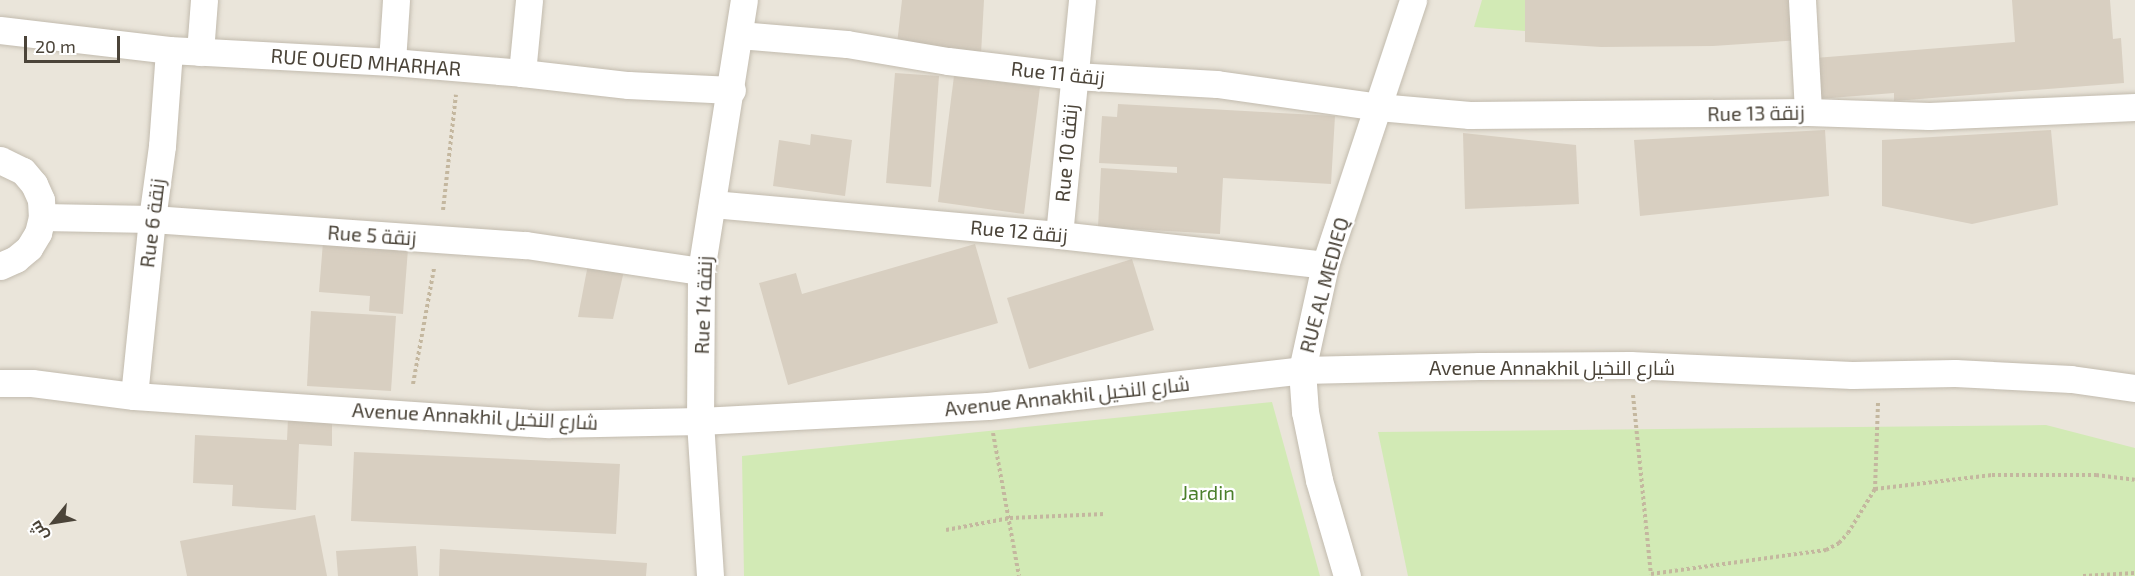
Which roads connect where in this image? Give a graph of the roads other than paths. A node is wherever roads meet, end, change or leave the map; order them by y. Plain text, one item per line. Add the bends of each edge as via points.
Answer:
1 (204, 0) edge
2 (396, 0) edge
3 (528, 0) edge
4 (744, 0) edge
5 (1082, 0) edge
6 (1413, 0) edge
7 (1803, 0) edge
8 (0, 30) edge
9 (739, 35) junction
10 (169, 50) junction
11 (200, 52) junction
12 (392, 62) junction
13 (522, 73) junction
14 (1074, 76) junction
15 (732, 90) junction
16 (1378, 107) junction
17 (2135, 107) edge
18 (1808, 112) junction
19 (0, 160) edge
20 (712, 204) junction
21 (42, 217) junction
22 (152, 219) junction
23 (1059, 235) junction
24 (1325, 265) junction
25 (0, 266) edge
26 (701, 271) junction
27 (1302, 370) junction
28 (0, 382) edge
29 (2135, 388) edge
30 (134, 396) junction
31 (700, 421) junction
32 (710, 576) edge
33 (1347, 576) edge

1 - 11 street
2 - 12 street
3 - 13 street
4 - 9 street, Rue 14 زنقة
5 - 14 street, Rue 10 زنقة
6 - 16 street, RUE AL MEDIEQ
7 - 18 street
8 - 10 street, RUE OUED MHARHAR
9 - 14 street, Rue 11 زنقة via 847,44
9 - 15 street, Rue 14 زنقة
10 - 11 street, RUE OUED MHARHAR
10 - 22 street, Rue 6 زنقة
11 - 12 street, RUE OUED MHARHAR
12 - 13 street, RUE OUED MHARHAR
13 - 15 street, RUE OUED MHARHAR via 628,85
14 - 16 street, Rue 11 زنقة via 1217,84
14 - 23 street, Rue 10 زنقة
15 - 20 street, Rue 14 زنقة
16 - 18 street, Rue 13 زنقة via 1470,115
16 - 24 street, RUE AL MEDIEQ
17 - 18 street, Rue 13 زنقة via 1929,116
19 - 21 street via 23,171 34,184 41,200
20 - 23 street, Rue 12 زنقة
20 - 26 street, Rue 14 زنقة
21 - 22 street, Rue 5 زنقة
21 - 25 street via 29,248
22 - 26 street, Rue 5 زنقة via 526,245
22 - 30 street, Rue 6 زنقة
23 - 24 street, Rue 12 زنقة
24 - 27 street, RUE AL MEDIEQ
26 - 31 street, Rue 14 زنقة
27 - 29 street, Avenue Annakhil شارع النخيل via 1630,365 1879,375 1955,373 2071,379
27 - 31 street, Avenue Annakhil شارع النخيل via 988,406
27 - 33 street, RUE AL MEDIEQ via 1305,412 1319,480
28 - 30 street, Avenue Annakhil شارع النخيل
30 - 31 street, Avenue Annakhil شارع النخيل via 549,424
31 - 32 street, Rue 14 زنقة

